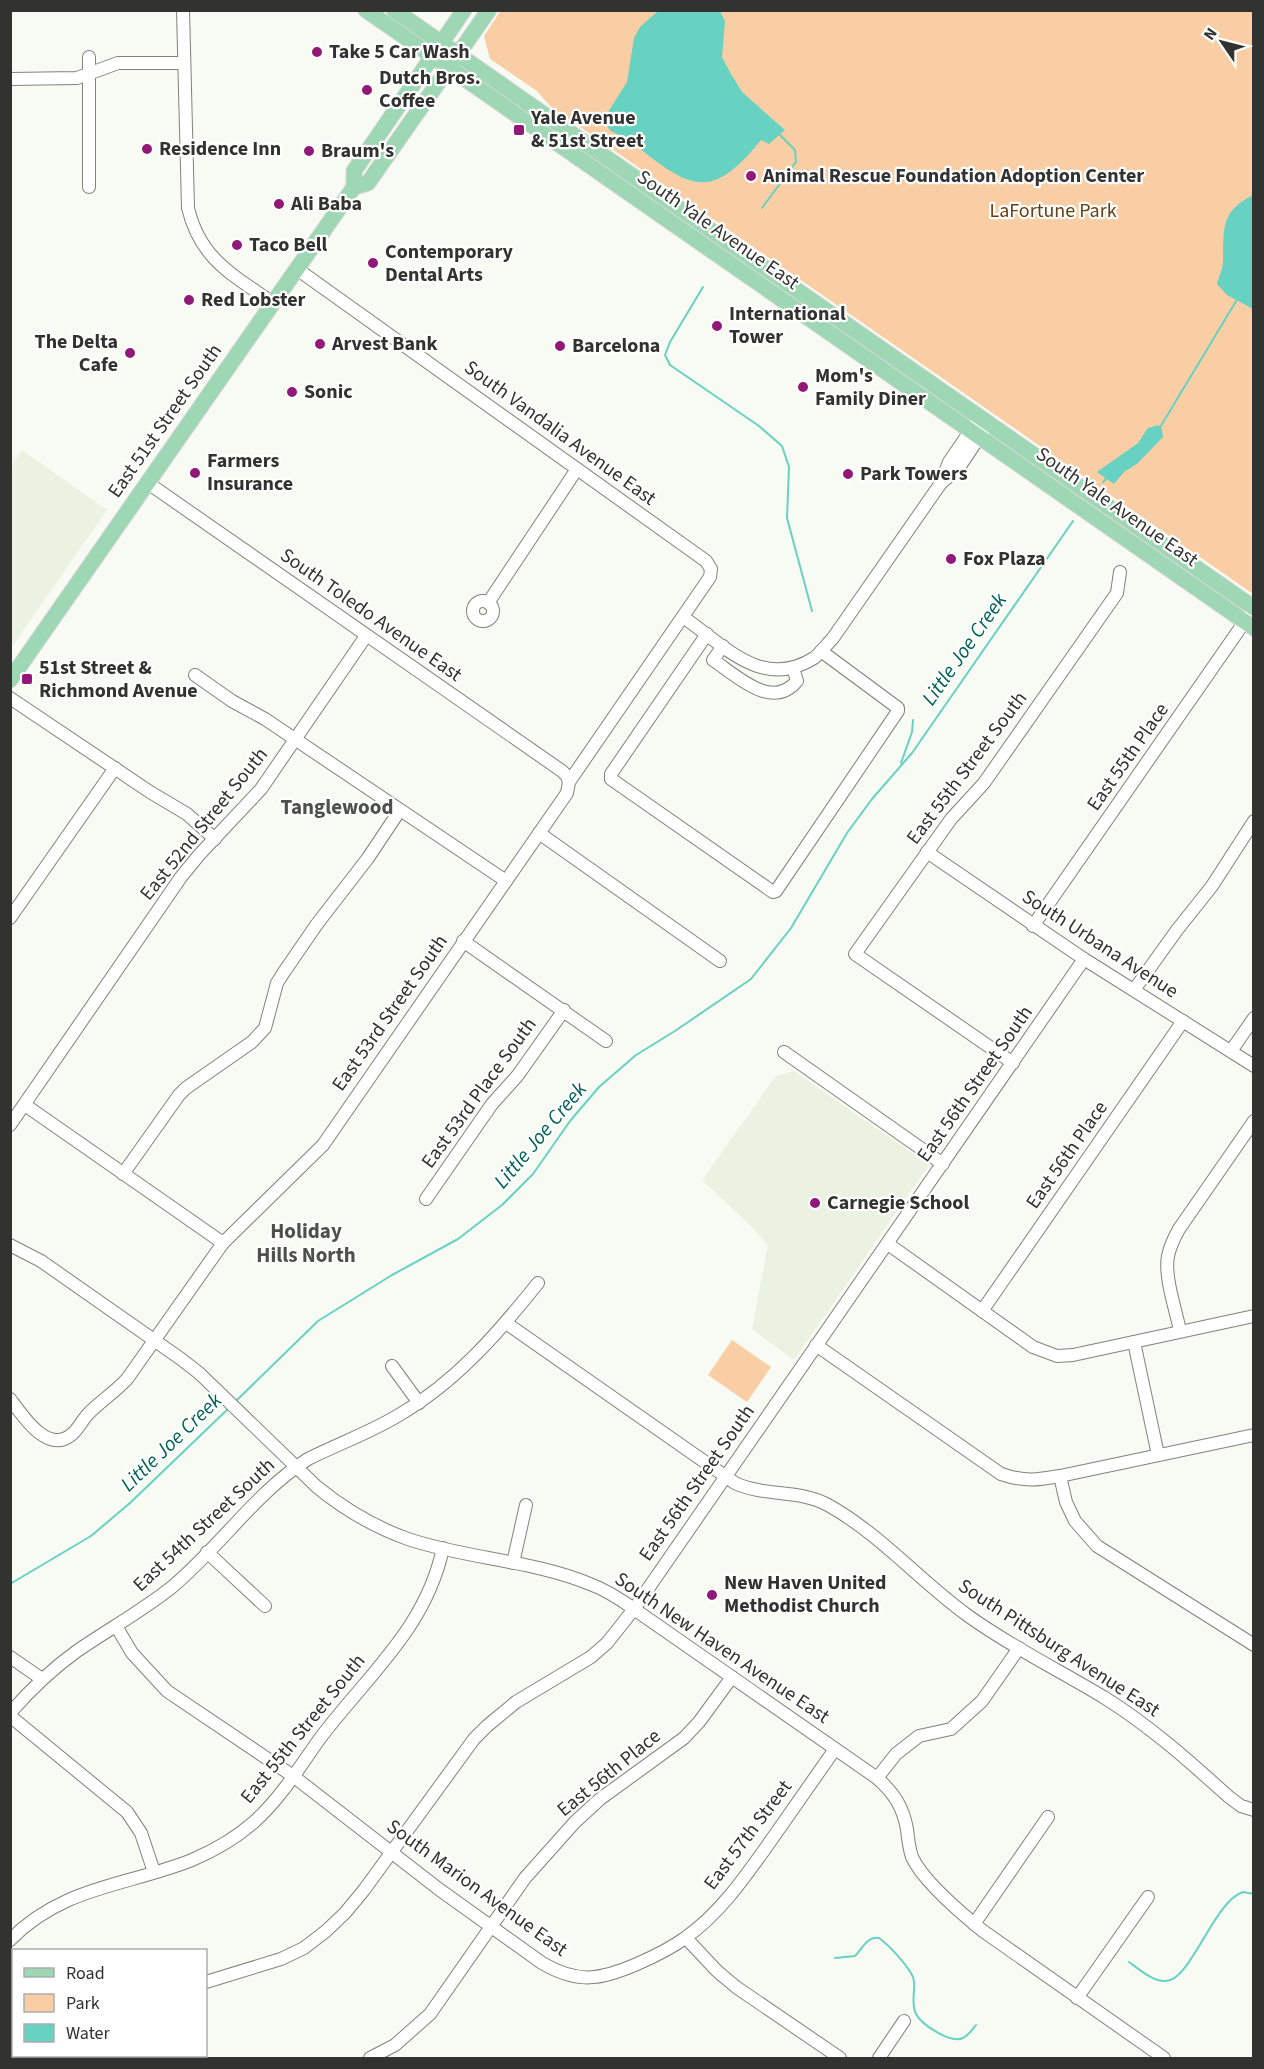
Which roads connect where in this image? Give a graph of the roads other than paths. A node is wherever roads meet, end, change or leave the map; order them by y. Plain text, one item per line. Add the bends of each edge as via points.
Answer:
1 (183, 10) edge
2 (366, 10) edge
3 (394, 10) edge
4 (464, 10) edge
5 (489, 10) edge
6 (442, 43) junction
7 (459, 55) junction
8 (88, 57) dead end
9 (432, 57) junction
10 (184, 63) junction
11 (449, 68) junction
12 (88, 74) junction
13 (10, 80) edge
14 (89, 187) dead end
15 (354, 187) junction
16 (297, 269) junction
17 (273, 303) junction
18 (984, 420) junction
19 (975, 434) junction
20 (577, 470) junction
21 (148, 483) junction
22 (711, 569) joint
23 (1120, 572) dead end
24 (488, 603) dead end
25 (683, 617) junction
26 (1251, 617) edge
27 (707, 634) junction
28 (366, 636) junction
29 (723, 646) junction
30 (821, 651) junction
31 (794, 668) junction
32 (195, 675) dead end
33 (10, 680) edge
34 (10, 698) edge
35 (295, 739) junction
36 (115, 768) junction
37 (569, 782) junction
38 (400, 810) junction
39 (1254, 821) edge
40 (539, 833) junction
41 (215, 839) junction
42 (927, 852) junction
43 (506, 881) junction
44 (10, 918) edge
45 (1033, 926) junction
46 (463, 941) junction
47 (1084, 959) junction
48 (720, 961) dead end
49 (1134, 990) junction
50 (564, 1010) junction
51 (1254, 1018) edge
52 (1183, 1021) junction
53 (606, 1041) dead end
54 (1231, 1051) junction
55 (784, 1052) dead end
56 (1013, 1063) junction
57 (1254, 1066) edge
58 (25, 1105) junction
59 (1254, 1121) edge
60 (10, 1125) edge
61 (943, 1164) junction
62 (123, 1174) junction
63 (426, 1199) dead end
64 (223, 1243) junction
65 (888, 1244) junction
66 (12, 1248) edge
67 (538, 1283) dead end
68 (982, 1311) junction
69 (1254, 1316) edge
70 (506, 1323) junction
71 (1180, 1331) junction
72 (154, 1341) junction
73 (1134, 1342) junction
74 (816, 1345) junction
75 (392, 1366) dead end
76 (10, 1399) edge
77 (419, 1403) junction
78 (1254, 1435) edge
79 (1158, 1455) junction
80 (295, 1467) junction
81 (1060, 1476) junction
82 (725, 1477) junction
83 (526, 1504) dead end
84 (443, 1548) junction
85 (207, 1552) junction
86 (513, 1563) junction
87 (265, 1606) dead end
88 (634, 1608) junction
89 (116, 1626) junction
90 (1254, 1645) edge
91 (1019, 1648) junction
92 (10, 1657) edge
93 (732, 1677) junction
94 (42, 1679) junction
95 (10, 1714) edge
96 (835, 1749) junction
97 (294, 1776) junction
98 (877, 1778) junction
99 (1254, 1810) edge
100 (1048, 1817) dead end
101 (391, 1851) junction
102 (154, 1872) junction
103 (1148, 1898) dead end
104 (974, 1924) junction
105 (492, 1926) junction
106 (686, 1938) junction
107 (10, 1940) edge
108 (207, 1982) edge
109 (1077, 1998) junction
110 (904, 2021) dead end
111 (370, 2058) edge
112 (840, 2058) edge
113 (879, 2058) edge
114 (1164, 2058) edge

1 - 10 street
2 - 9 main road, South Yale Avenue East
3 - 6 main road, South Yale Avenue East
4 - 6 main road, East 51st Street South
5 - 7 main road, East 51st Street South
6 - 7 main road, South Yale Avenue East
6 - 9 main road, East 51st Street South
7 - 11 main road, East 51st Street South
7 - 18 main road, South Yale Avenue East
8 - 12 street
9 - 11 main road, South Yale Avenue East
9 - 15 main road, East 51st Street South via 354,171
10 - 12 street via 117,63
10 - 17 street via 188,208 193,228 218,263
11 - 15 main road, East 51st Street South via 368,183
11 - 19 main road, South Yale Avenue East
12 - 13 street via 77,78
12 - 14 street
15 - 16 main road, East 51st Street South
16 - 17 main road, East 51st Street South
16 - 20 street, South Vandalia Avenue East
17 - 21 main road, East 51st Street South
18 - 19 street
18 - 26 main road, South Yale Avenue East
19 - 26 main road, South Yale Avenue East
19 - 30 street via 949,462 941,483
20 - 22 street, South Vandalia Avenue East via 706,561
20 - 24 street
21 - 28 street, South Toledo Avenue East
21 - 33 main road, East 51st Street South
22 - 25 street, East 53rd Street South via 710,577
23 - 42 street, East 55th Street South via 1117,593 984,783
25 - 27 street
25 - 37 street, East 53rd Street South
26 - 45 street, East 55th Place
27 - 29 street
27 - 30 street via 610,779 772,892 898,711
28 - 35 street, East 52nd Street South
28 - 37 street, South Toledo Avenue East via 562,771
29 - 31 street via 752,666 771,670
29 - 31 street via 713,660 766,693 791,689 797,681
30 - 31 street
32 - 35 street
34 - 36 street
35 - 38 street
35 - 41 street, East 52nd Street South via 261,789
36 - 41 street via 187,814
36 - 44 street
37 - 40 street, East 53rd Street South via 567,793
38 - 43 street
38 - 62 street via 277,983 264,1028 252,1042 179,1095
39 - 49 street via 1212,886
40 - 43 street, East 53rd Street South
40 - 48 street
41 - 58 street, East 52nd Street South via 169,894
42 - 45 street, South Urbana Avenue
42 - 56 street, East 55th Street South via 855,954
43 - 46 street, East 53rd Street South
45 - 47 street, South Urbana Avenue
46 - 50 street
46 - 64 street, East 53rd Street South via 322,1145
47 - 49 street, South Urbana Avenue
47 - 56 street, East 56th Street South
49 - 52 street, South Urbana Avenue
50 - 53 street
50 - 63 street, East 53rd Place South
51 - 54 street
52 - 54 street, South Urbana Avenue
52 - 68 street, East 56th Place
54 - 57 street, South Urbana Avenue
55 - 61 street
56 - 61 street, East 56th Street South
58 - 60 street, East 52nd Street South
58 - 62 street
59 - 71 street via 1170,1247 1168,1271
61 - 65 street, East 56th Street South
62 - 64 street
64 - 72 street, East 53rd Street South
65 - 68 street
65 - 74 street, East 56th Street South
66 - 72 street, South New Haven Avenue East via 48,1265
67 - 70 street, East 54th Street South
68 - 73 street via 1032,1347 1057,1356
69 - 71 street
70 - 77 street, East 54th Street South via 452,1378
70 - 82 street, South Pittsburg Avenue East
71 - 73 street
72 - 76 street, East 53rd Street South via 119,1388 90,1412 73,1434 63,1439 45,1438
72 - 80 street, South New Haven Avenue East via 216,1389
73 - 79 street
74 - 81 street via 1001,1474 1031,1481
74 - 82 street, East 56th Street South
75 - 77 street
77 - 80 street, East 54th Street South
78 - 79 street
79 - 81 street
80 - 84 street, South New Haven Avenue East via 334,1501 360,1517 409,1539
80 - 85 street, East 54th Street South
81 - 90 street via 1075,1521 1097,1546
82 - 88 street, East 56th Street South
82 - 91 street, South Pittsburg Avenue East via 747,1488 801,1495 828,1505 887,1547 966,1615
83 - 86 street
84 - 86 street, South New Haven Avenue East
84 - 97 street, East 55th Street South via 431,1588 407,1632
85 - 87 street
85 - 89 street, East 54th Street South via 173,1586
86 - 88 street, South New Haven Avenue East via 590,1584
88 - 93 street, South New Haven Avenue East
88 - 101 street, East 56th Street South via 591,1657 516,1702 487,1725
89 - 94 street, East 54th Street South
89 - 97 street, South Marion Avenue East via 132,1653 167,1691
91 - 98 street via 982,1701 951,1729 919,1736 896,1754
91 - 99 street, South Pittsburg Avenue East via 1148,1727 1240,1806
92 - 94 street
93 - 96 street, South New Haven Avenue East
93 - 105 street, East 56th Place via 684,1738 575,1822 525,1878
94 - 95 street, East 54th Street South
95 - 102 street via 127,1812 141,1833
96 - 98 street, South New Haven Avenue East
96 - 106 street, East 57th Street via 733,1892
97 - 101 street, South Marion Avenue East
97 - 102 street, East 55th Street South via 268,1808 237,1835 191,1860
98 - 104 street, South New Haven Avenue East via 900,1805 916,1864
100 - 104 street
101 - 105 street, South Marion Avenue East
101 - 108 street, East 56th Street South via 345,1913 304,1948
102 - 107 street, East 55th Street South via 75,1896 39,1916
103 - 109 street
104 - 109 street, South New Haven Avenue East
105 - 106 street, South Marion Avenue East via 542,1963 579,1978 616,1973
105 - 111 street, East 56th Place via 430,2014 395,2045
106 - 112 street via 736,1987
109 - 114 street, South New Haven Avenue East
110 - 113 street

